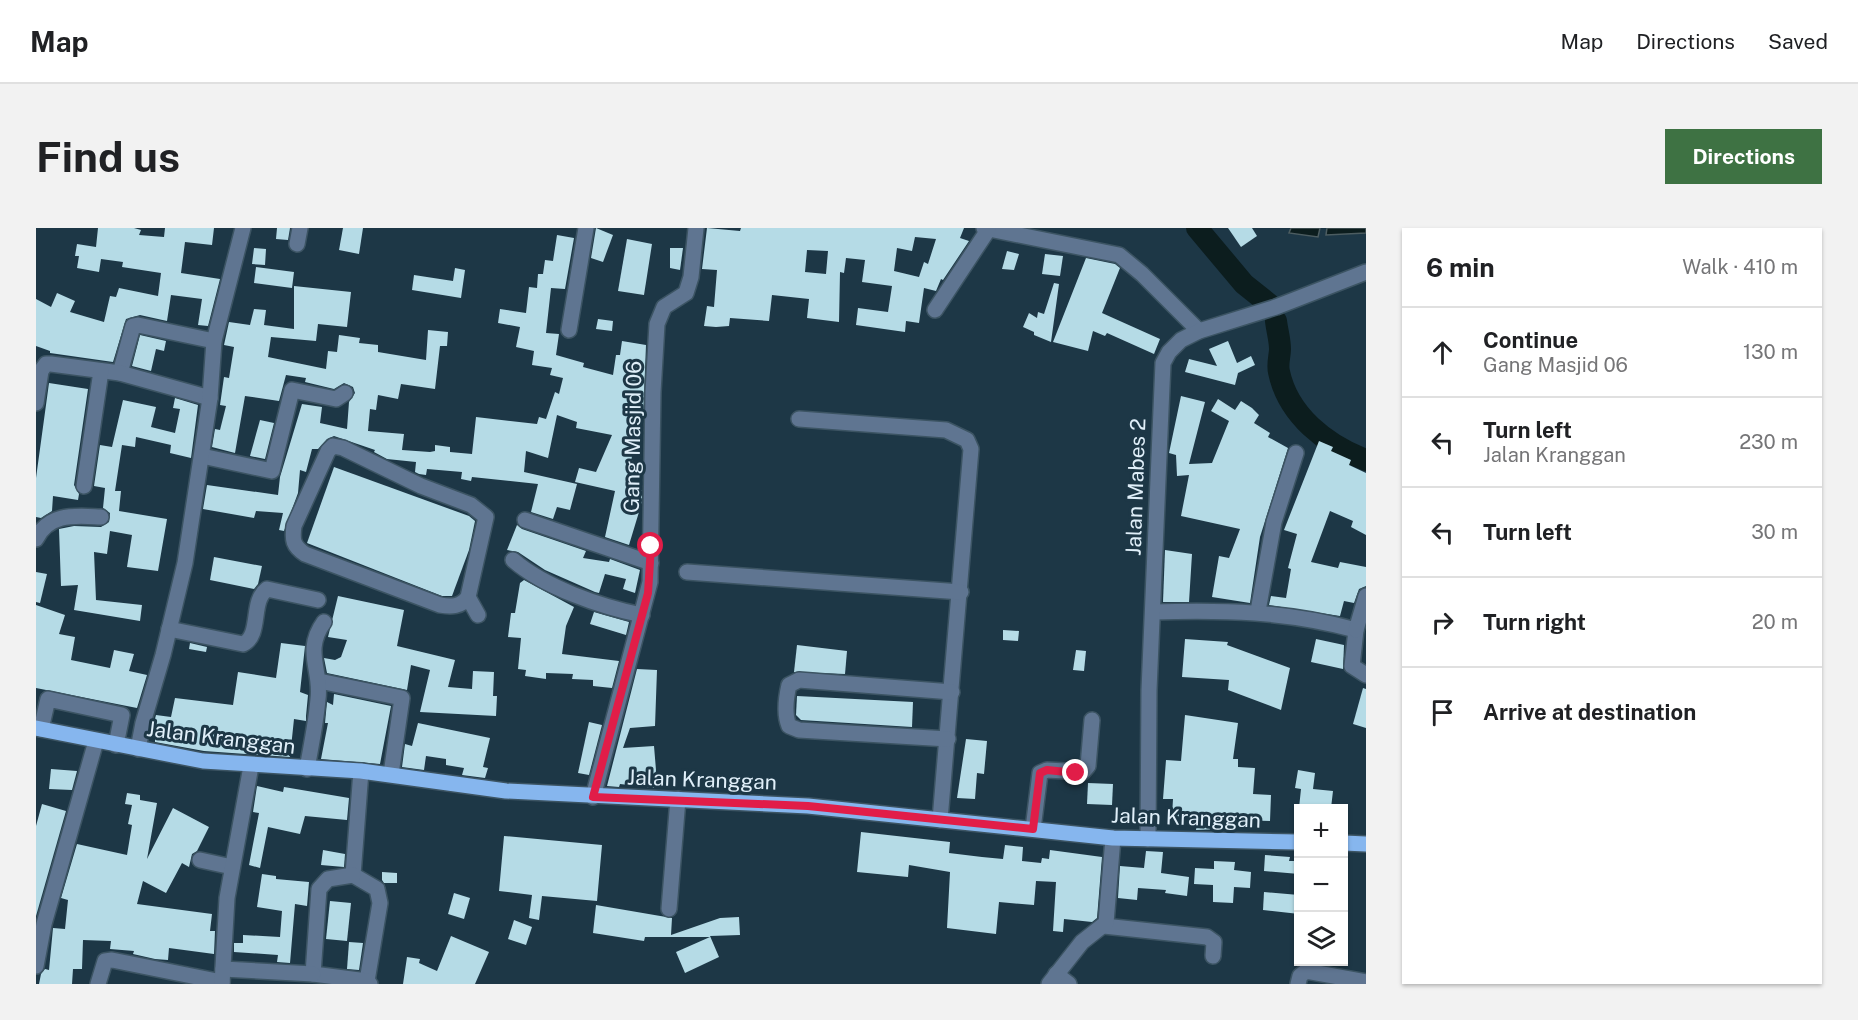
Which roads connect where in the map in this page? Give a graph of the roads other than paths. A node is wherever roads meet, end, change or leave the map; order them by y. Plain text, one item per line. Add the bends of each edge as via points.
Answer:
1 (243, 228) edge
2 (300, 228) edge
3 (586, 228) edge
4 (696, 228) edge
5 (986, 229) edge
6 (1030, 233) edge
7 (297, 244) dead end
8 (1366, 272) edge
9 (935, 310) dead end
10 (569, 330) dead end
11 (1199, 331) junction
12 (214, 341) junction
13 (101, 371) junction
14 (120, 373) junction
15 (345, 393) dead end
16 (210, 398) junction
17 (36, 403) edge
18 (799, 419) dead end
19 (1296, 453) dead end
20 (202, 456) junction
21 (84, 486) dead end
22 (100, 517) dead end
23 (525, 520) dead end
24 (36, 538) edge
25 (513, 560) dead end
26 (651, 563) junction
27 (687, 572) dead end
28 (961, 592) junction
29 (1366, 596) edge
30 (468, 597) junction
31 (318, 600) dead end
32 (1258, 611) junction
33 (1153, 612) junction
34 (478, 615) dead end
35 (642, 615) junction
36 (324, 622) dead end
37 (169, 629) junction
38 (1356, 630) junction
39 (1366, 675) edge
40 (324, 681) dead end
41 (952, 692) junction
42 (1092, 720) dead end
43 (39, 729) edge
44 (948, 739) junction
45 (96, 741) junction
46 (116, 745) junction
47 (138, 749) junction
48 (251, 766) junction
49 (307, 769) junction
50 (361, 771) junction
51 (391, 774) junction
52 (593, 797) junction
53 (678, 799) junction
54 (940, 820) junction
55 (1033, 829) junction
56 (1113, 838) junction
57 (1148, 838) junction
58 (1294, 842) edge
59 (1348, 843) edge
60 (1366, 844) edge
61 (200, 860) dead end
62 (232, 867) junction
63 (353, 875) junction
64 (669, 909) dead end
65 (40, 924) edge
66 (1104, 926) junction
67 (1214, 956) dead end
68 (36, 966) edge
69 (313, 974) junction
70 (223, 978) edge
71 (1053, 979) edge
72 (1366, 982) edge
73 (369, 983) edge
74 (98, 984) edge
75 (1070, 984) edge
76 (1298, 984) edge

1 - 12 street
2 - 7 street
3 - 10 street
4 - 26 street, Gang Masjid 06 via 686,293 664,307 657,324
5 - 6 street
5 - 9 street
6 - 11 street via 1119,255
8 - 11 street, Jalan Mabes 2 via 1276,307
11 - 33 street, Jalan Mabes 2 via 1181,340 1163,363
12 - 14 street via 138,325 131,329
12 - 16 street
13 - 14 street
13 - 17 street via 46,364 41,371
13 - 21 street
14 - 16 street
15 - 20 street via 336,399 292,390 272,471
16 - 20 street
18 - 28 street via 946,430 967,440 971,449
19 - 32 street via 1274,522
20 - 37 street via 185,563
22 - 24 street via 63,517 43,527
23 - 26 street
25 - 35 street via 528,573 596,605
26 - 35 street, Gang Masjid 06
27 - 28 street
28 - 41 street
29 - 38 street
30 - 30 street via 458,605 440,605 295,548 294,526 328,450 333,446 343,448 481,512 486,520
30 - 34 street
31 - 37 street via 267,589 260,598 251,636 243,644
32 - 33 street
32 - 38 street
33 - 57 street, Jalan Mabes 2
35 - 52 street, Gang Masjid 06
36 - 49 street via 315,634 313,659 319,696
37 - 47 street
38 - 39 street via 1352,666
40 - 51 street via 402,698
41 - 44 street
41 - 44 street via 799,681 789,685 787,694 787,720 789,726 799,730
42 - 55 street via 1088,766 1083,772 1040,773
43 - 45 main road, Jalan Kranggan
43 - 46 street via 48,699 122,715
44 - 54 street
45 - 46 main road, Jalan Kranggan
45 - 65 street
46 - 47 main road, Jalan Kranggan
47 - 48 main road, Jalan Kranggan
48 - 49 main road, Jalan Kranggan
48 - 62 street
49 - 50 main road, Jalan Kranggan
50 - 51 main road, Jalan Kranggan
50 - 63 street
51 - 52 main road, Jalan Kranggan via 489,789
52 - 53 main road, Jalan Kranggan
53 - 54 main road, Jalan Kranggan via 808,806
53 - 64 street
54 - 55 main road, Jalan Kranggan
55 - 56 main road, Jalan Kranggan
56 - 57 main road, Jalan Kranggan
56 - 66 street
57 - 58 main road, Jalan Kranggan
59 - 60 main road
61 - 62 street
62 - 70 street
63 - 69 street via 328,879 319,889
63 - 73 street via 377,889 379,898
65 - 68 street
66 - 67 street via 1207,937 1214,942
66 - 71 street via 1082,942
69 - 70 street
69 - 73 street
70 - 74 street via 112,960 105,961
71 - 75 street
72 - 76 street via 1306,971

